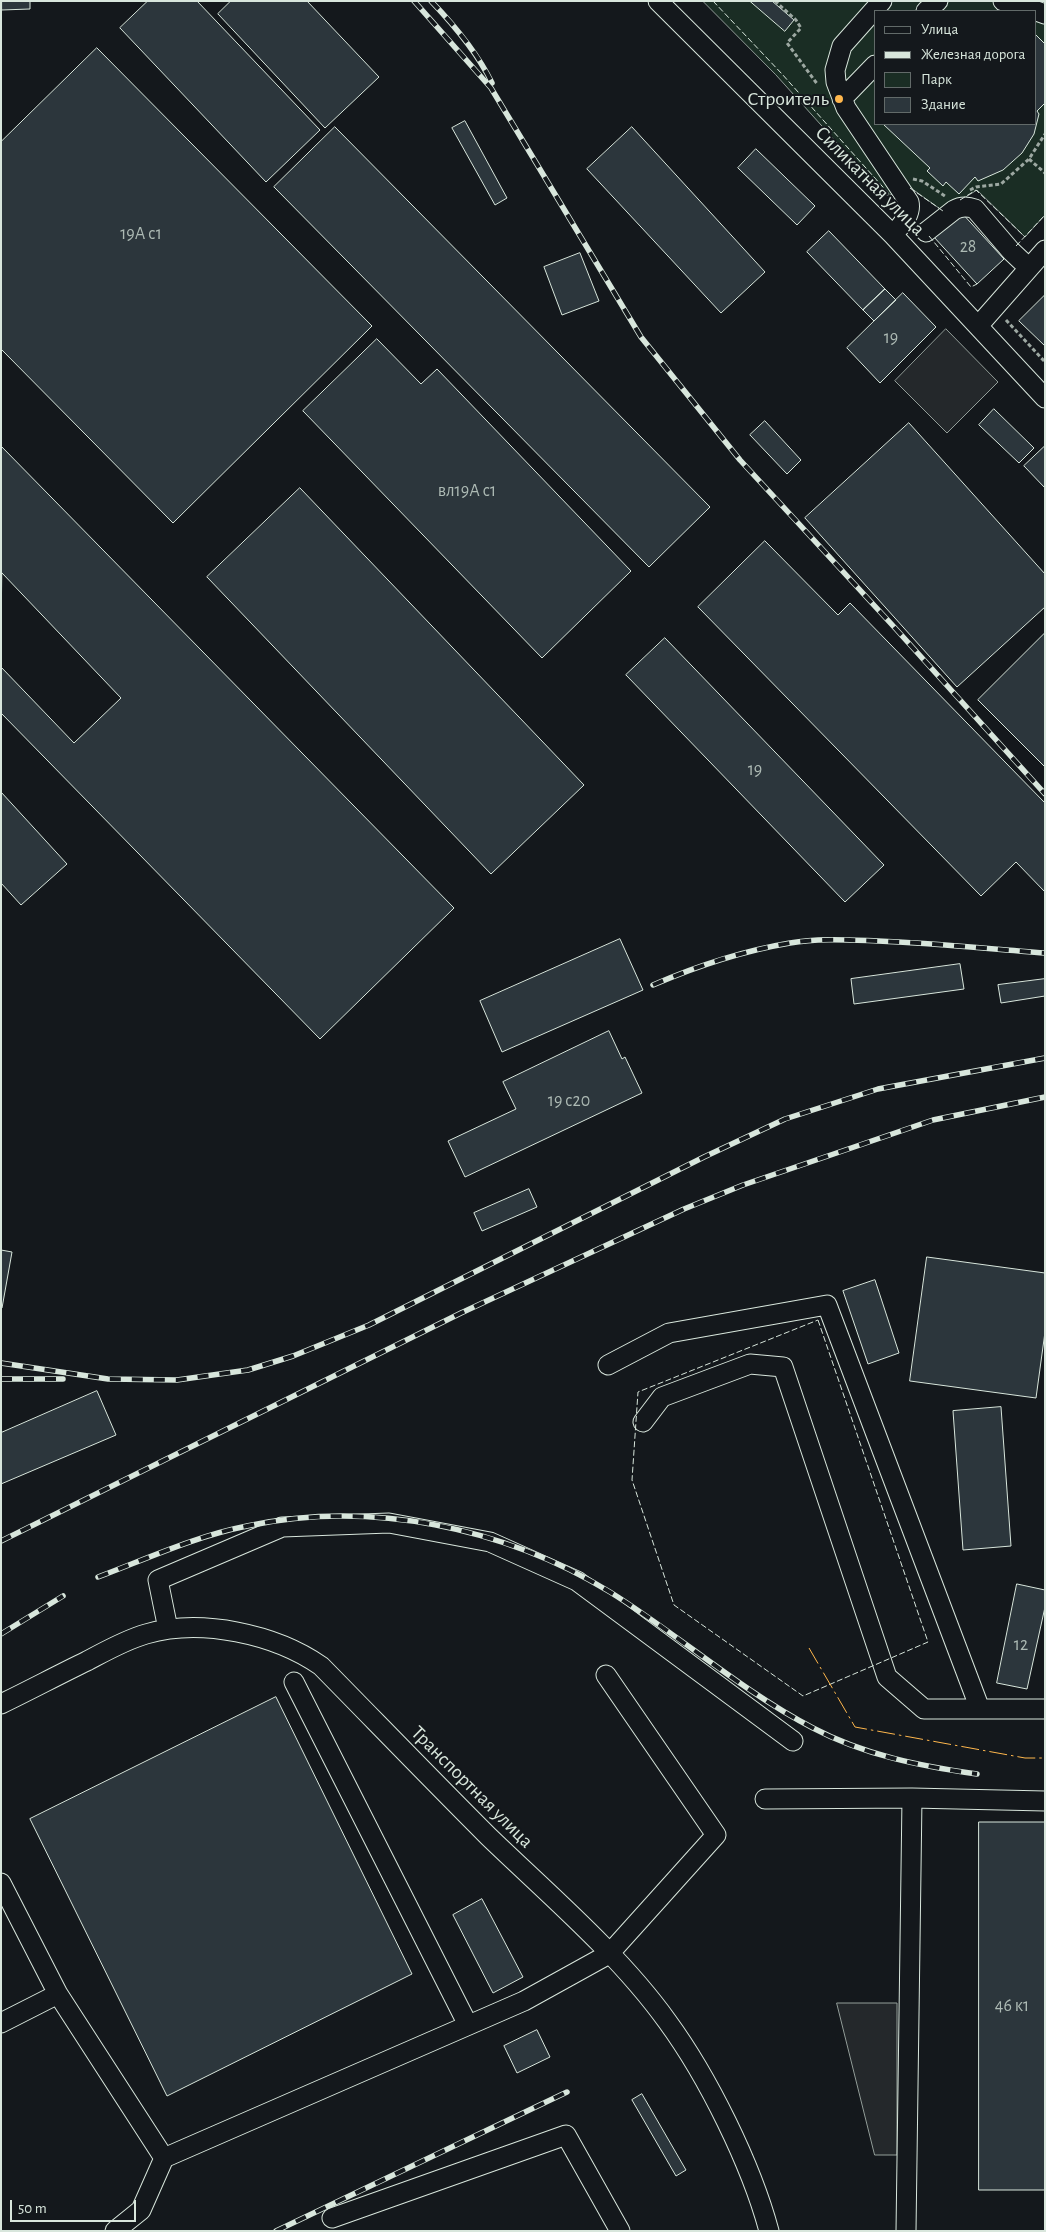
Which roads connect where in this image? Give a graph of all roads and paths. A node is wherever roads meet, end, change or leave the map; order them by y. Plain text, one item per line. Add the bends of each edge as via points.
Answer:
1 (658, 1) edge
2 (775, 1) edge
3 (882, 1) edge
4 (938, 1) edge
5 (1003, 1) edge
6 (927, 10) edge
7 (1035, 10) edge
8 (874, 66) edge
9 (820, 89) dead end
10 (842, 100) junction
11 (1045, 134) edge
12 (1029, 159) junction
13 (1045, 173) edge
14 (898, 183) junction
15 (968, 191) dead end
16 (952, 200) dead end
17 (926, 232) dead end
18 (893, 235) junction
19 (1045, 250) edge
20 (1029, 268) junction
21 (979, 325) junction
22 (1045, 398) edge
23 (608, 1365) dead end
24 (643, 1422) dead end
25 (168, 1629) junction
26 (606, 1675) dead end
27 (294, 1682) dead end
28 (1, 1704) edge
29 (980, 1709) junction
30 (1045, 1709) edge
31 (793, 1741) dead end
32 (912, 1798) junction
33 (765, 1799) dead end
34 (1045, 1801) edge
35 (1, 1883) edge
36 (609, 1954) junction
37 (58, 1994) junction
38 (1, 2023) edge
39 (468, 2025) junction
40 (164, 2158) junction
41 (332, 2218) dead end
42 (115, 2231) edge
43 (620, 2231) edge
44 (769, 2231) edge
45 (906, 2231) edge

1 - 18 street, Силикатная улица
2 - 9 path via 801,28 787,43
3 - 10 street via 842,46 837,58 835,70
4 - 6 street
5 - 7 street
8 - 10 street
10 - 14 street
11 - 12 path
12 - 13 path
12 - 15 path via 1001,184
14 - 16 path via 914,179 922,181
14 - 18 street via 910,209
17 - 20 street via 959,208 975,209
18 - 21 street, Силикатная улица
19 - 20 street
20 - 21 street
21 - 22 street, Силикатная улица
23 - 29 street via 669,1333 827,1305
24 - 29 street via 662,1397 750,1364 783,1367 887,1677 924,1709
25 - 28 street, Транспортная улица via 122,1643
25 - 31 street via 158,1580 282,1527 389,1523 490,1542 577,1581
25 - 36 street, Транспортная улица via 203,1629 279,1642 321,1666
26 - 36 street via 716,1835
27 - 39 street
29 - 30 street
32 - 33 street
32 - 34 street
32 - 45 street
35 - 37 street
36 - 39 street via 524,2001
36 - 44 street, Транспортная улица via 667,2021 710,2090 762,2207
37 - 38 street
37 - 40 street
39 - 40 street
40 - 42 street via 140,2210
41 - 43 street via 566,2135

